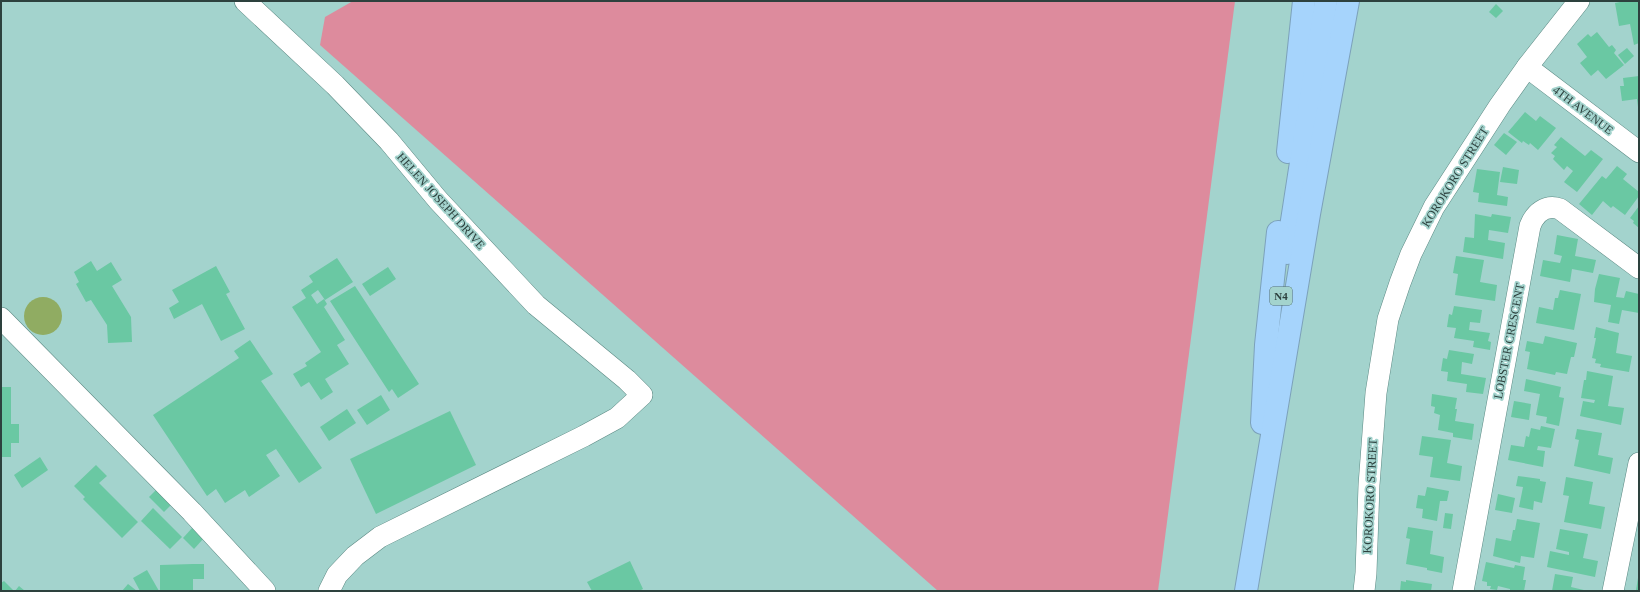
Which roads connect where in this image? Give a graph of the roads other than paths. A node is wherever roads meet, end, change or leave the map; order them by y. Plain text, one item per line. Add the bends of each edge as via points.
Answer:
1 (245, 1) edge
2 (1304, 1) edge
3 (1326, 1) edge
4 (1348, 1) edge
5 (1579, 1) edge
6 (1527, 68) junction
7 (1639, 152) edge
8 (1639, 268) edge
9 (1, 318) edge
10 (1262, 426) junction
11 (1639, 462) edge
12 (265, 591) edge
13 (329, 591) edge
14 (1234, 591) edge
15 (1246, 591) edge
16 (1364, 591) edge
17 (1463, 591) edge
18 (1613, 591) edge

1 - 13 street, HELEN JOSEPH DRIVE via 335,85 536,305 642,395 617,418 584,436 380,537 355,556 337,575
2 - 10 highway via 1266,345
3 - 10 highway, N4
4 - 15 highway via 1309,214
5 - 6 street, KOROKORO STREET
6 - 7 street, 4TH AVENUE
6 - 16 street, KOROKORO STREET via 1434,207 1411,254 1388,319 1376,393
8 - 17 street, LOBSTER CRESCENT via 1560,209 1548,208 1533,218
9 - 12 street via 187,507
10 - 14 highway, N4
11 - 18 street

